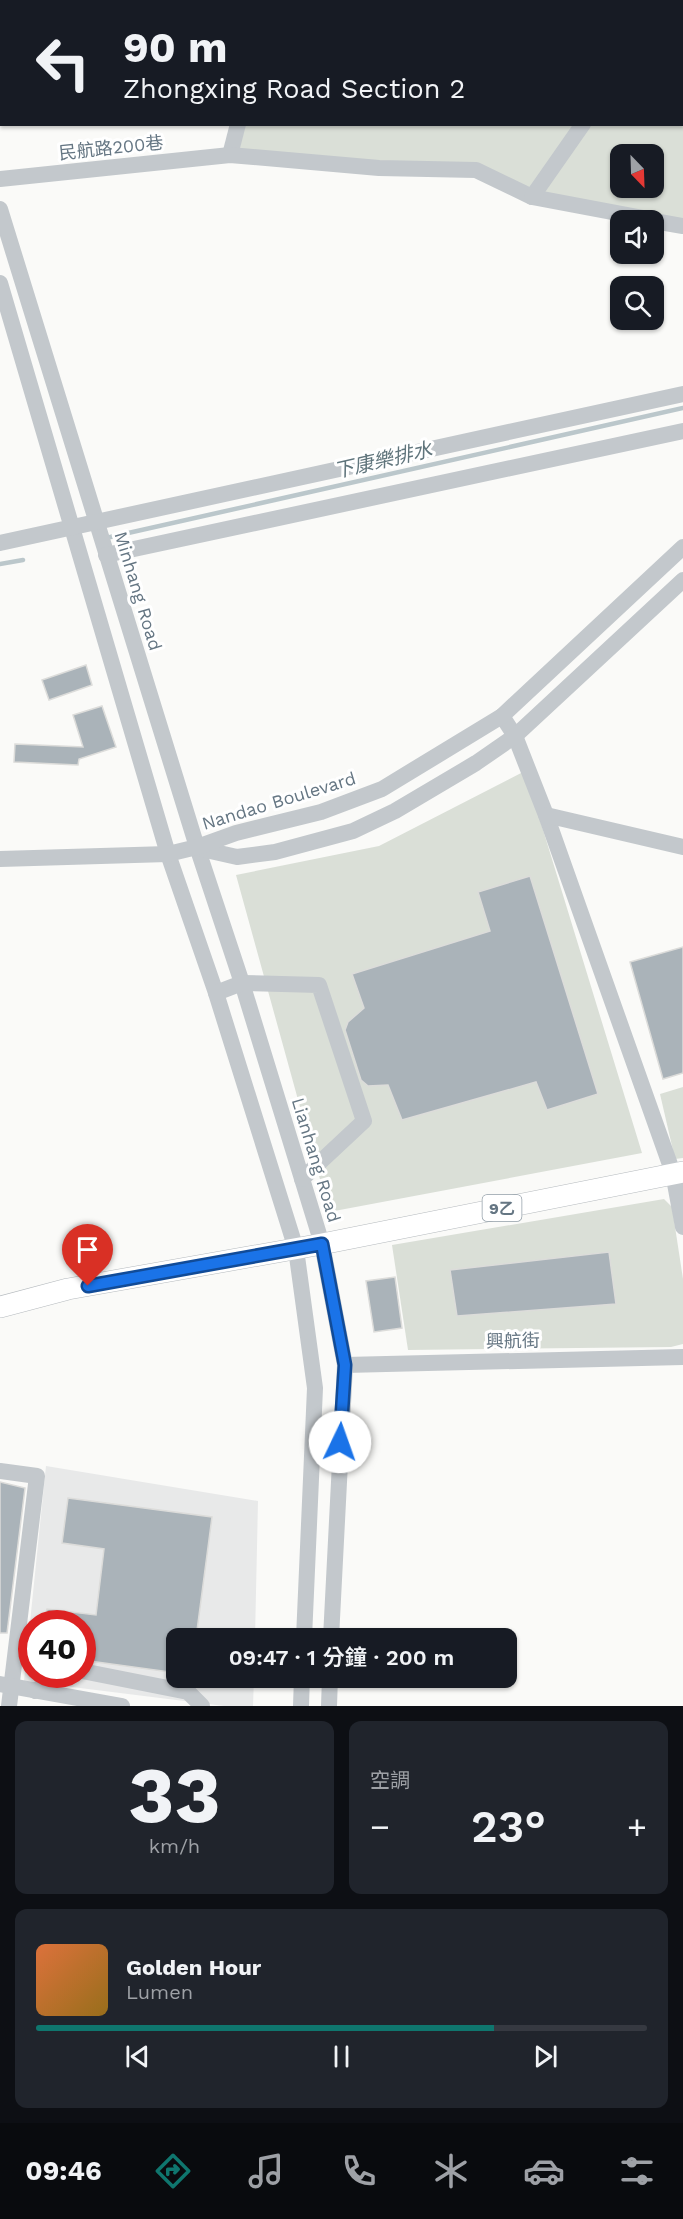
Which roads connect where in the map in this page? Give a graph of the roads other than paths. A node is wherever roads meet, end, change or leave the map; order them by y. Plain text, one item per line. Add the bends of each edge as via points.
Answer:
1 (237, 126) edge
2 (582, 126) edge
3 (230, 155) junction
4 (0, 179) edge
5 (532, 197) junction
6 (0, 209) edge
7 (610, 212) edge
8 (664, 222) edge
9 (683, 226) edge
10 (0, 283) edge
11 (683, 394) edge
12 (683, 431) edge
13 (96, 522) junction
14 (72, 528) junction
15 (0, 543) edge
16 (683, 547) edge
17 (106, 555) junction
18 (683, 580) edge
19 (502, 716) junction
20 (515, 736) junction
21 (546, 815) junction
22 (196, 847) junction
23 (683, 847) edge
24 (168, 854) junction
25 (0, 859) edge
26 (242, 983) junction
27 (216, 993) junction
28 (678, 1172) edge
29 (302, 1179) junction
30 (683, 1227) edge
31 (322, 1244) junction
32 (296, 1249) junction
33 (0, 1307) edge
34 (683, 1357) edge
35 (345, 1365) junction
36 (0, 1471) edge
37 (309, 1531) junction
38 (336, 1534) junction
39 (304, 1628) edge
40 (332, 1628) edge
41 (96, 1674) edge
42 (6, 1685) edge
43 (40, 1688) edge
44 (302, 1688) edge
45 (330, 1688) edge
46 (35, 1691) junction
47 (9, 1706) edge
48 (122, 1706) edge
49 (202, 1706) edge
50 (301, 1706) edge
51 (329, 1706) edge

1 - 3 street
2 - 5 street
3 - 4 street, 民航路200巷
3 - 5 street, 民航路200巷 via 379,168 476,170
5 - 7 street, 民航路200巷
6 - 13 street, Minhang Road
8 - 9 street, 民航路200巷
10 - 14 street
11 - 13 street
12 - 17 street
13 - 14 street
13 - 17 street, Minhang Road
14 - 15 street
14 - 24 street
16 - 19 street, Nandao Boulevard
17 - 22 street, Minhang Road
18 - 20 street, Nandao Boulevard
19 - 20 street
19 - 22 street, Nandao Boulevard via 382,789 321,813 236,833
20 - 21 street
20 - 22 street, Nandao Boulevard via 405,805 353,831 275,852 237,857
21 - 23 street
21 - 28 street
22 - 24 street
22 - 26 street, Minhang Road
24 - 25 street
24 - 27 street
26 - 27 street
26 - 29 street, Lianhang Road
26 - 29 street via 319,985 364,1121
27 - 32 street
28 - 30 street
28 - 31 main road, 9乙
29 - 31 street, Lianhang Road
31 - 32 main road, 9乙
31 - 35 street, Lianhang Road
32 - 33 main road, 9乙 via 68,1289
32 - 37 street via 315,1388
34 - 35 street, 興航街
35 - 38 street, Lianhang Road
36 - 42 street via 37,1476
37 - 38 street
37 - 39 street
38 - 40 street, Lianhang Road
41 - 49 street via 188,1692
42 - 46 street
42 - 47 street
43 - 46 street
44 - 50 street
45 - 51 street
46 - 48 street

